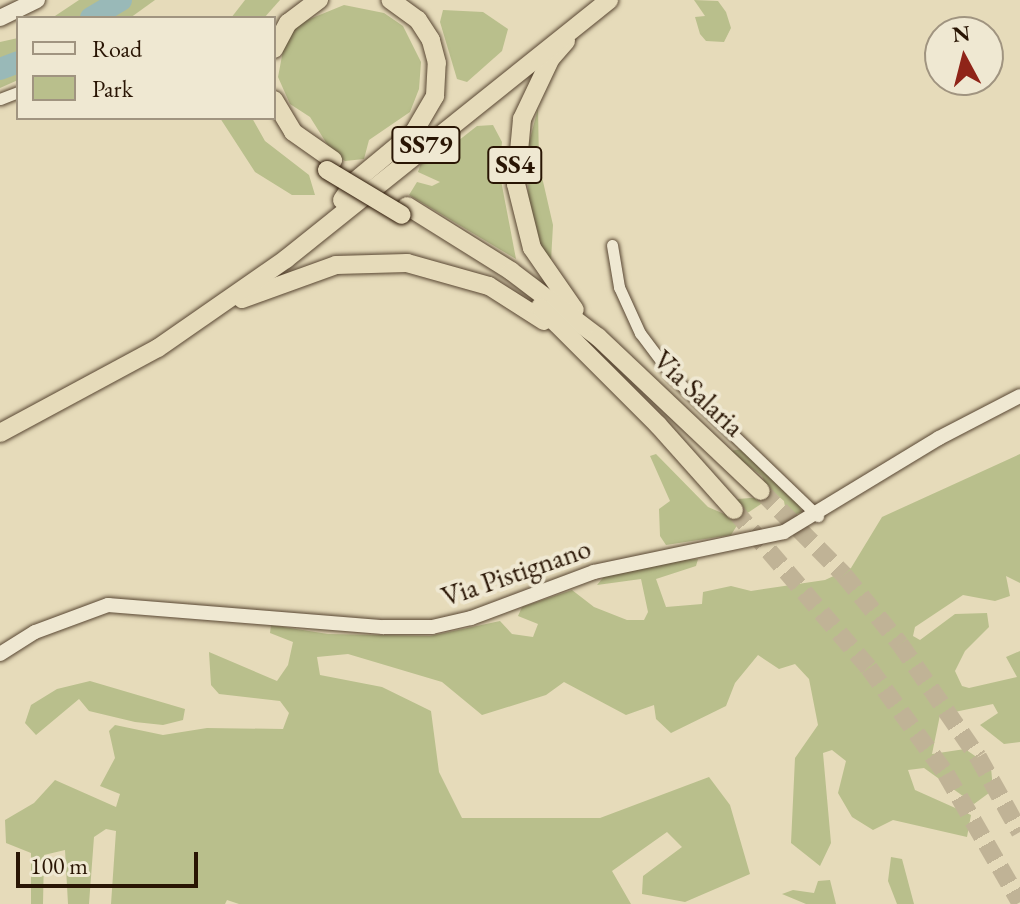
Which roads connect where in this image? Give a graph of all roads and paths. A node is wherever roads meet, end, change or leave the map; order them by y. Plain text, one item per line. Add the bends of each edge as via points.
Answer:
1 (37, 0) edge
2 (299, 0) edge
3 (319, 0) edge
4 (390, 0) edge
5 (589, 0) edge
6 (609, 0) edge
7 (0, 18) edge
8 (276, 25) edge
9 (276, 45) edge
10 (276, 103) edge
11 (273, 120) edge
12 (330, 165) junction
13 (342, 200) junction
14 (612, 245) dead end
15 (242, 289) junction
16 (204, 317) junction
17 (591, 343) junction
18 (1020, 396) edge
19 (0, 433) edge
20 (761, 491) tunnel mouth
21 (734, 510) tunnel mouth
22 (818, 516) junction
23 (0, 654) edge

1 - 7 main road
2 - 8 highway
3 - 9 highway via 288,23
4 - 13 highway via 418,20 431,40 437,63 435,96 414,132 354,182
5 - 13 highway, SS79
6 - 15 highway, SS79
6 - 17 highway, SS4 via 551,58 526,109 515,156 519,210 532,248
10 - 12 highway via 293,132
11 - 12 highway via 295,149
12 - 17 highway via 511,271
13 - 15 highway, SS79
14 - 22 street via 619,287 640,333 665,366
15 - 16 highway, SS79
16 - 17 highway via 323,268 407,263 489,286
16 - 19 highway, SS79 via 158,348
17 - 20 highway, Via Salaria / SS4
17 - 21 highway, Via Salaria / SS4
18 - 22 street, Via Pistignano via 939,438
22 - 23 street, Via Pistignano via 747,544 594,572 471,618 432,627 323,624 117,605 69,617

